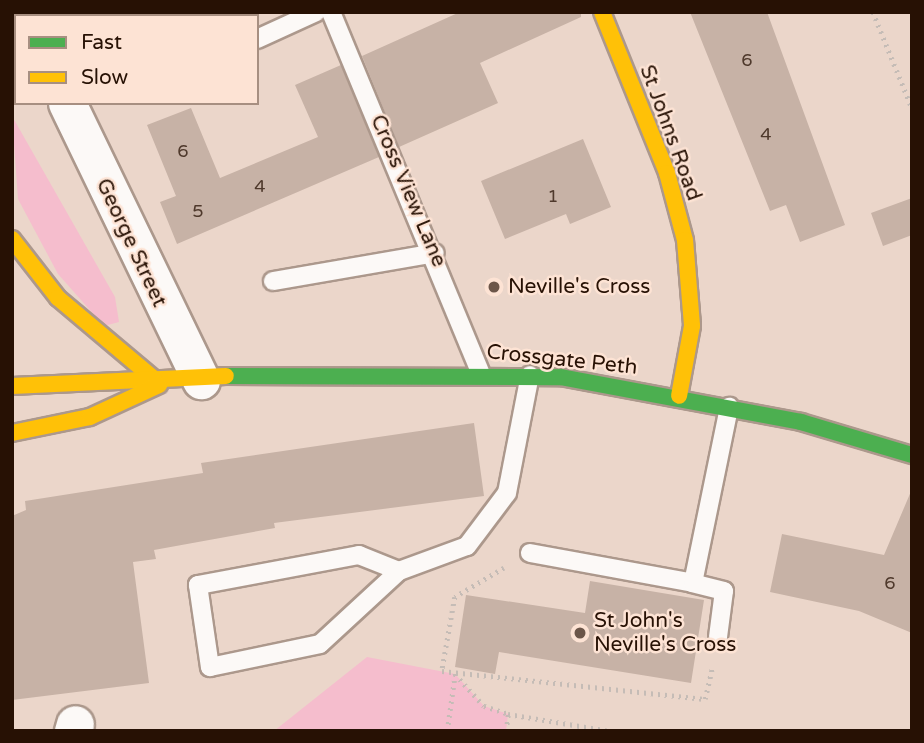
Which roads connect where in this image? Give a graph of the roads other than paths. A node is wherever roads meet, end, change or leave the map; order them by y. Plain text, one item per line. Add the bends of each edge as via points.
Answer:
1 (316, 12) edge
2 (331, 12) edge
3 (601, 12) edge
4 (259, 38) edge
5 (68, 105) edge
6 (12, 239) edge
7 (435, 254) junction
8 (273, 281) dead end
9 (480, 371) junction
10 (530, 375) junction
11 (201, 380) junction
12 (161, 384) junction
13 (12, 386) edge
14 (679, 396) junction
15 (729, 407) junction
16 (12, 433) edge
17 (912, 455) edge
18 (530, 553) dead end
19 (400, 571) junction
20 (693, 583) junction
21 (718, 636) road end

1 - 4 lane
2 - 7 lane, Cross View Lane
3 - 14 main road, St Johns Road via 667,173 685,240 692,326
5 - 11 street, George Street
6 - 12 main road via 58,298
7 - 8 lane
7 - 9 lane, Cross View Lane
9 - 10 main road, Crossgate Peth
9 - 11 main road, Crossgate Peth
10 - 14 main road, Crossgate Peth
10 - 19 lane via 507,493 467,546
11 - 12 main road, Crossgate Peth
12 - 13 main road via 89,379
12 - 16 main road via 90,417
14 - 15 main road, Crossgate Peth
15 - 17 main road, Crossgate Peth
15 - 20 lane
18 - 20 lane
19 - 19 lane via 320,644 210,667 198,585 359,555
20 - 21 lane via 723,590

